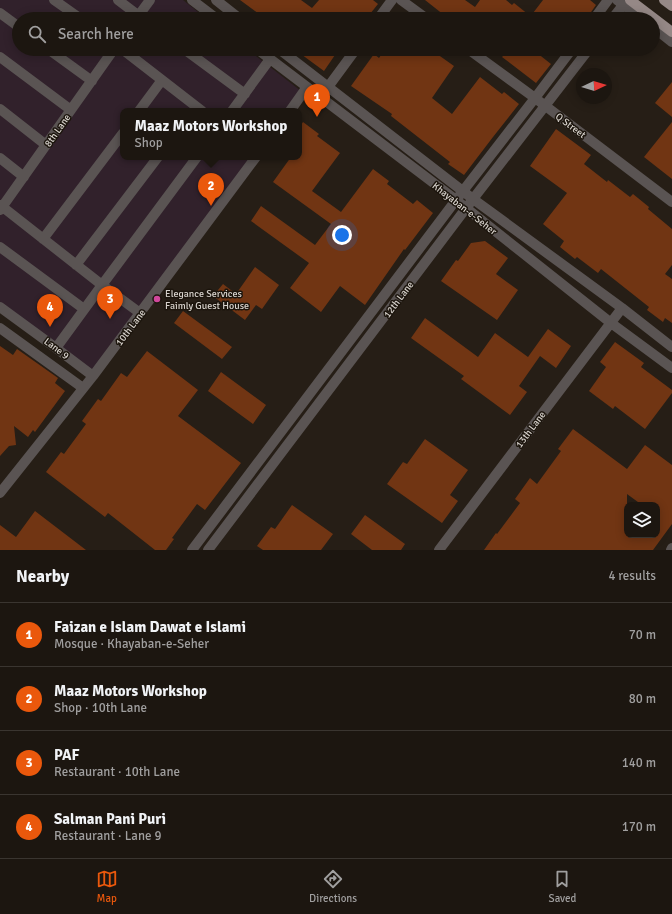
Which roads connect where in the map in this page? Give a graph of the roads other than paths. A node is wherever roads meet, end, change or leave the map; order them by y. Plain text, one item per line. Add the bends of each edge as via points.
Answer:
1 (54, 0) edge
2 (118, 0) edge
3 (150, 0) edge
4 (192, 0) edge
5 (216, 0) edge
6 (392, 0) edge
7 (401, 0) edge
8 (608, 0) edge
9 (664, 0) edge
10 (624, 1) edge
11 (672, 6) edge
12 (71, 12) edge
13 (132, 12) edge
14 (143, 12) edge
15 (208, 12) edge
16 (231, 12) edge
17 (383, 12) edge
18 (417, 12) edge
19 (599, 12) edge
20 (617, 12) edge
21 (635, 12) edge
22 (641, 12) edge
23 (0, 13) edge
24 (12, 22) edge
25 (660, 24) edge
26 (672, 32) edge
27 (660, 33) edge
28 (672, 42) edge
29 (58, 56) edge
30 (109, 56) edge
31 (131, 56) edge
32 (193, 56) edge
33 (265, 56) edge
34 (288, 56) edge
35 (351, 56) edge
36 (478, 56) edge
37 (567, 56) edge
38 (584, 56) edge
39 (0, 57) edge
40 (270, 60) junction
41 (162, 80) junction
42 (92, 81) junction
43 (308, 87) junction
44 (328, 87) junction
45 (244, 94) junction
46 (535, 98) junction
47 (546, 106) junction
48 (141, 108) edge
49 (195, 108) edge
50 (234, 108) edge
51 (292, 108) edge
52 (0, 110) edge
53 (71, 110) junction
54 (120, 137) edge
55 (46, 145) junction
56 (0, 158) edge
57 (156, 160) edge
58 (195, 160) edge
59 (254, 160) edge
60 (24, 176) junction
61 (463, 191) junction
62 (474, 199) junction
63 (456, 200) junction
64 (672, 202) edge
65 (1, 208) edge
66 (467, 209) junction
67 (43, 239) junction
68 (0, 247) edge
69 (76, 265) junction
70 (102, 285) junction
71 (0, 307) edge
72 (622, 308) junction
73 (84, 310) junction
74 (140, 313) junction
75 (611, 323) junction
76 (0, 328) edge
77 (56, 348) junction
78 (672, 348) edge
79 (672, 368) edge
80 (93, 376) junction
81 (83, 388) junction
82 (0, 493) edge
83 (192, 550) edge
84 (208, 550) edge
85 (439, 550) edge

1 - 12 street
2 - 13 street
3 - 14 street
4 - 15 street
5 - 16 street
6 - 17 street
7 - 18 street
8 - 19 street
9 - 11 main road
10 - 20 street
10 - 21 street
10 - 22 main road
23 - 24 street
25 - 26 main road
27 - 28 street
29 - 42 street
30 - 42 street, 8th Lane
31 - 41 street
32 - 45 street
33 - 40 street, Khayaban-e-Seher
34 - 44 street, Khayaban-e-Seher
35 - 44 street
36 - 46 street, Q Street
37 - 46 street, 12th Lane
38 - 47 street, 12th Lane
39 - 53 street
40 - 43 street, Khayaban-e-Seher
40 - 45 street
41 - 48 street
41 - 49 street
42 - 53 street, 8th Lane
43 - 51 street
43 - 63 street, Khayaban-e-Seher
44 - 61 street, Khayaban-e-Seher
45 - 50 street
46 - 47 street, Q Street
46 - 61 street, 12th Lane
47 - 62 street, 12th Lane
47 - 64 street, Q Street
52 - 55 street
53 - 55 street, 8th Lane
54 - 67 street
55 - 60 street, 8th Lane
56 - 60 street
57 - 69 street
58 - 70 street
59 - 74 street, 10th Lane
60 - 65 street, 8th Lane
61 - 62 street, Khayaban-e-Seher
61 - 63 street, 12th Lane
62 - 66 street, 12th Lane
62 - 72 street, Khayaban-e-Seher
63 - 66 street, Khayaban-e-Seher
63 - 83 street, 12th Lane
65 - 67 street
66 - 75 street, Khayaban-e-Seher
66 - 84 street, 12th Lane
67 - 69 street
68 - 73 street
69 - 70 street
70 - 73 street
70 - 74 street
71 - 77 street, Lane 9
72 - 75 street, 13th Lane
72 - 78 street, Khayaban-e-Seher
73 - 77 street
74 - 80 street, 10th Lane
75 - 79 street, Khayaban-e-Seher
75 - 85 street, 13th Lane
76 - 81 street
77 - 80 street, Lane 9
80 - 81 street, 10th Lane
81 - 82 street, 10th Lane

